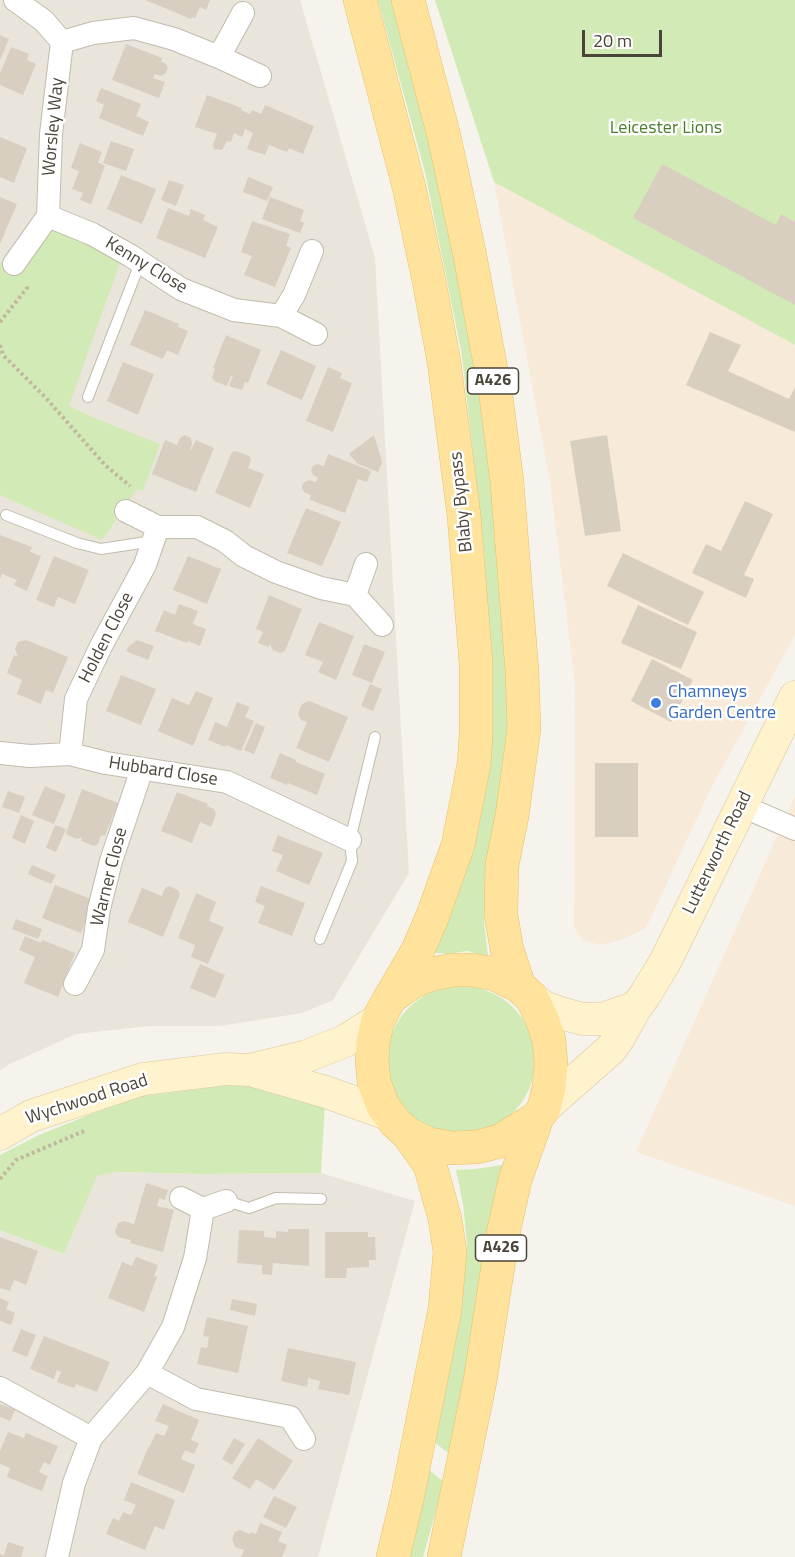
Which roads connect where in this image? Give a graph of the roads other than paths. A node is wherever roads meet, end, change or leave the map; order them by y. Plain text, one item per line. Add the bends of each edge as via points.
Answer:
1 (15, 0) edge
2 (360, 0) edge
3 (408, 0) edge
4 (243, 13) dead end
5 (62, 42) junction
6 (219, 57) junction
7 (260, 76) dead end
8 (48, 216) junction
9 (312, 251) dead end
10 (140, 263) junction
11 (14, 264) road end
12 (281, 316) junction
13 (316, 334) dead end
14 (88, 397) dead end
15 (126, 511) road end
16 (6, 514) dead end
17 (155, 534) junction
18 (366, 564) dead end
19 (355, 595) junction
20 (382, 625) dead end
21 (795, 698) edge
22 (375, 737) dead end
23 (0, 753) edge
24 (70, 754) junction
25 (142, 769) junction
26 (742, 806) junction
27 (795, 829) edge
28 (350, 840) junction
29 (320, 939) dead end
30 (75, 984) dead end
31 (525, 992) junction
32 (636, 1006) junction
33 (384, 1009) junction
34 (249, 1070) junction
35 (540, 1113) junction
36 (399, 1124) junction
37 (0, 1134) edge
38 (181, 1198) dead end
39 (321, 1199) dead end
40 (226, 1201) joint
41 (203, 1209) junction
42 (147, 1373) junction
43 (0, 1388) edge
44 (91, 1438) junction
45 (304, 1439) dead end
46 (57, 1557) edge
47 (393, 1557) edge
48 (444, 1557) edge

1 - 5 street via 44,21
2 - 33 main road, Blaby Bypass / A426 via 409,187 444,362 464,516 476,664 474,764 458,846 418,950
3 - 31 main road, A426 via 462,213 496,396 507,482 524,729 502,865 501,915 507,950
4 - 6 street
5 - 6 street via 134,28
5 - 8 street, Worsley Way via 51,134
6 - 7 street
8 - 10 street, Kenny Close via 92,234
8 - 11 street
9 - 12 street
10 - 12 street, Kenny Close via 181,289 234,310
10 - 14 lane
12 - 13 street, Kenny Close
15 - 17 street
16 - 17 lane via 101,549
17 - 19 street via 197,527 276,572
17 - 24 street, Holden Close via 145,565 76,699
18 - 19 street
19 - 20 street
21 - 26 street, Lutterworth Road
22 - 28 lane
23 - 24 street, Hubbard Close
24 - 25 street, Hubbard Close
25 - 28 street, Hubbard Close via 227,782
25 - 30 street, Warner Close via 111,861 93,950
26 - 27 street
26 - 32 street, Lutterworth Road via 665,962
28 - 29 lane via 352,861
31 - 32 street via 544,1007 583,1019 602,1019
31 - 33 main road via 495,974 453,970 412,982
31 - 35 main road via 542,1019 549,1040 549,1087
32 - 35 street, Lutterworth Road via 611,1048
33 - 34 street, Wychwood Road via 345,1041 307,1056
33 - 36 main road via 373,1042 374,1082 383,1106
34 - 36 street, Wychwood Road via 326,1092
34 - 37 street, Wychwood Road via 143,1079 31,1116
35 - 36 main road via 500,1141 452,1148 429,1144
35 - 48 main road, A426 via 515,1180 503,1234 480,1381
36 - 47 main road, A426 via 430,1165 450,1252 445,1309
38 - 41 street
39 - 40 lane via 276,1198 249,1208
40 - 41 street
41 - 42 street via 195,1258 173,1327
42 - 44 street
42 - 45 street via 196,1399 290,1417
43 - 44 street
44 - 46 street via 74,1483

